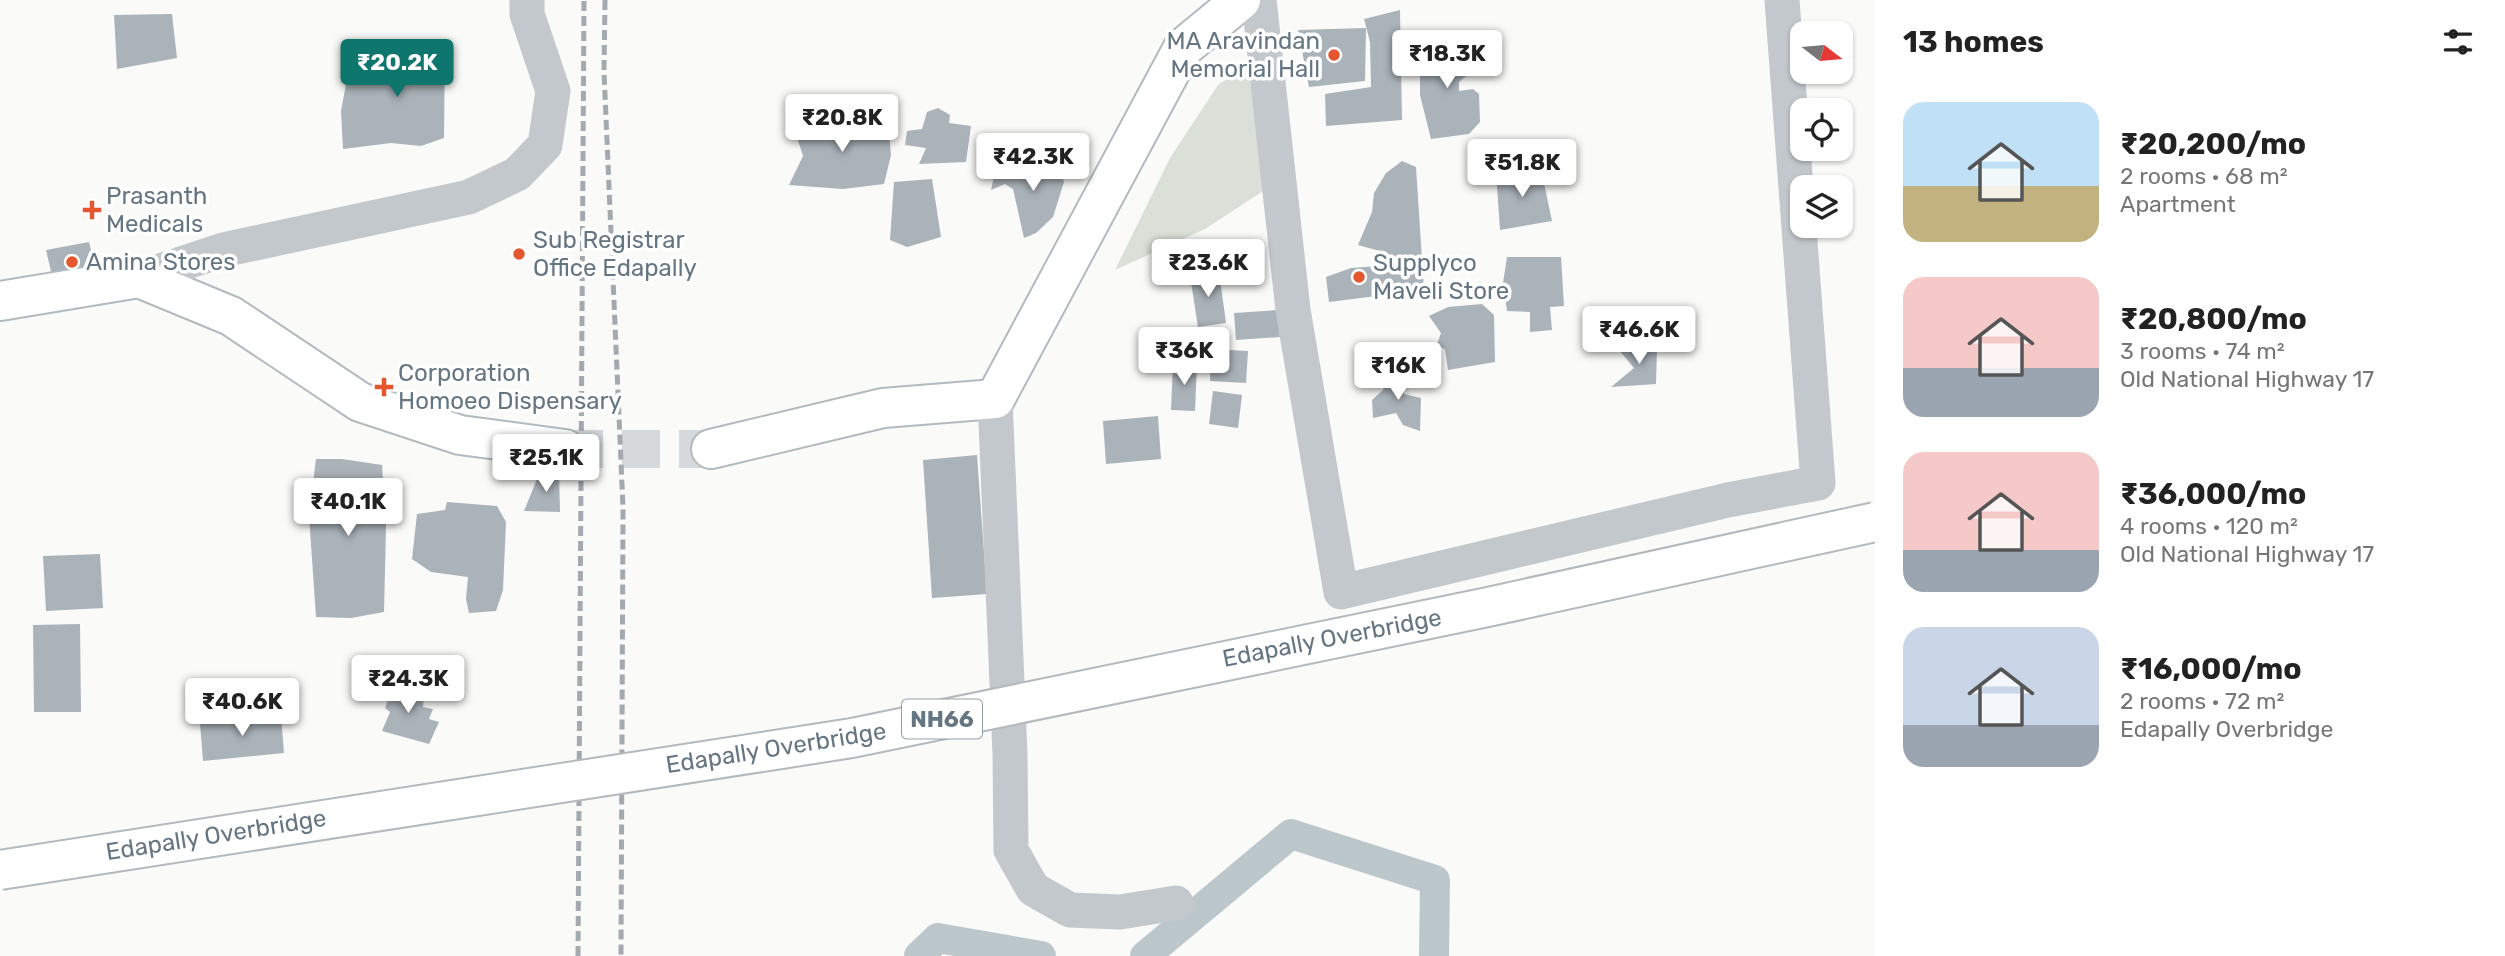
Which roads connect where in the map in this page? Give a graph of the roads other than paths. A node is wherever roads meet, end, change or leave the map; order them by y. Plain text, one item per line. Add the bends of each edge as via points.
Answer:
1 (527, 0) edge
2 (1241, 0) edge
3 (1259, 0) edge
4 (1782, 0) edge
5 (139, 278) junction
6 (0, 301) edge
7 (995, 399) junction
8 (565, 449) tunnel mouth
9 (711, 449) tunnel mouth
10 (1875, 522) edge
11 (0, 870) edge
12 (1177, 904) dead end

1 - 5 street via 527,14 553,91 545,145 517,174 469,197 223,250
2 - 7 main road via 1183,48
3 - 4 street via 1293,310 1341,593 1728,500 1818,483
5 - 6 main road
5 - 8 main road via 231,316 360,402 460,435
7 - 9 main road via 883,408
7 - 12 street via 1011,850 1033,889 1070,910 1120,912
10 - 11 main road, Edapally Overbridge / NH66, bridge via 852,738

